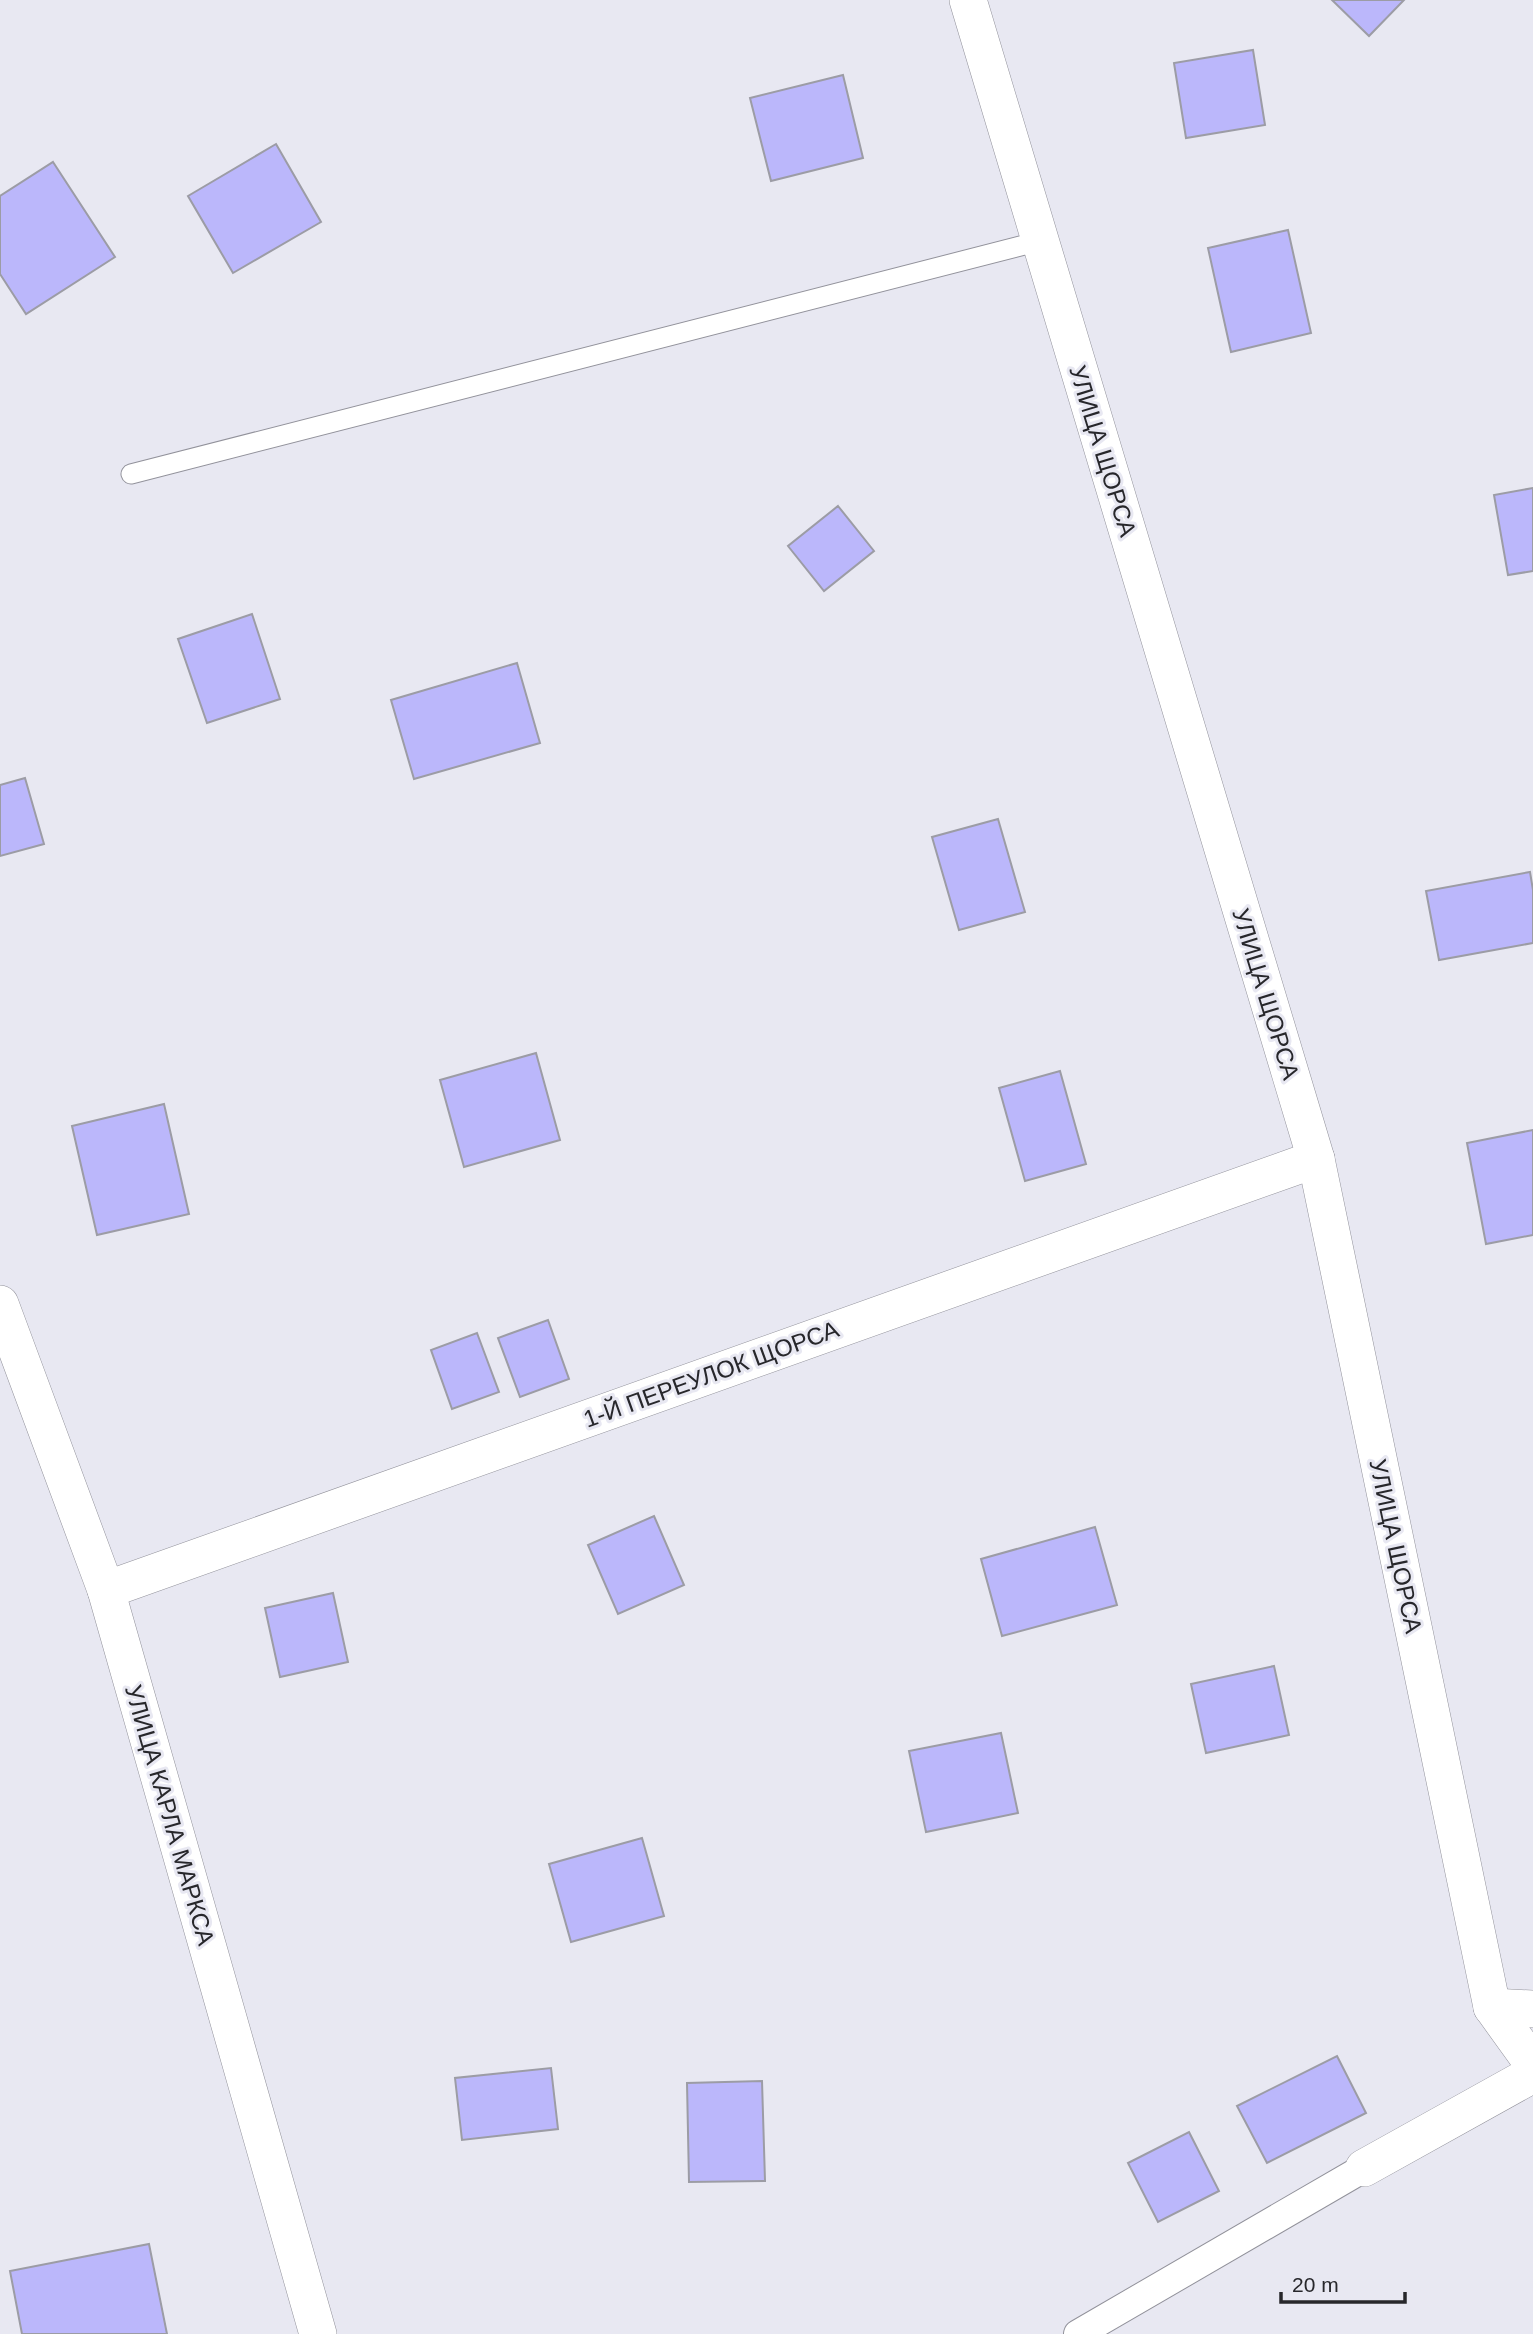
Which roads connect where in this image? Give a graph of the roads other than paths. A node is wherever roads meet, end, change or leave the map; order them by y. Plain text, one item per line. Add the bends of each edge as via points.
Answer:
1 (968, 0) edge
2 (1040, 242) junction
3 (131, 474) dead end
4 (1316, 1160) junction
5 (0, 1304) edge
6 (106, 1590) junction
7 (1492, 2007) junction
8 (1533, 2009) edge
9 (1533, 2064) edge
10 (1533, 2074) edge
11 (1364, 2168) joint
12 (318, 2334) edge
13 (1078, 2334) edge

1 - 2 street, УЛИЦА ЩОРСА
2 - 3 lane
2 - 4 street, УЛИЦА ЩОРСА
4 - 6 street, 1-Й ПЕРЕУЛОК ЩОРСА
4 - 7 street, УЛИЦА ЩОРСА
5 - 6 street, УЛИЦА КАРЛА МАРКСА
6 - 12 street, УЛИЦА КАРЛА МАРКСА
7 - 8 street
7 - 9 street
10 - 11 street
11 - 13 street

